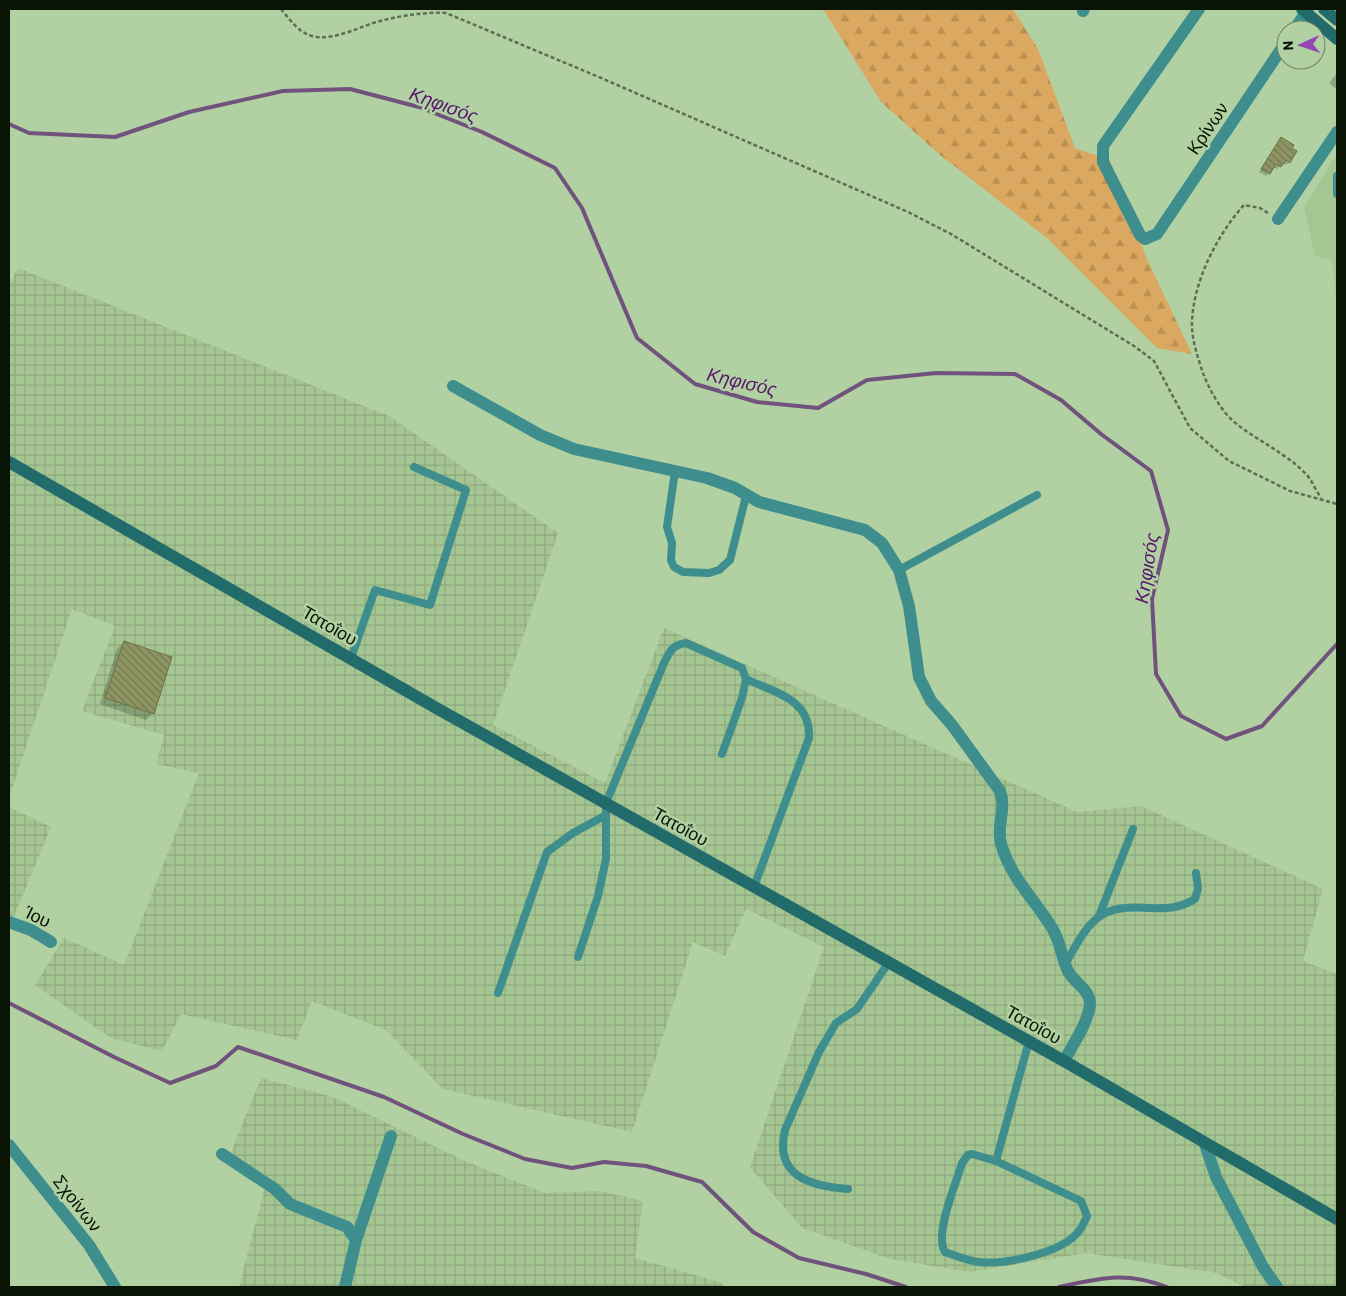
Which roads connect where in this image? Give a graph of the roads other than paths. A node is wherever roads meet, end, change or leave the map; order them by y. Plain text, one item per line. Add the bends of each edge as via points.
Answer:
1 (1199, 9) edge
2 (1324, 9) edge
3 (1305, 10) edge
4 (1337, 20) edge
5 (1337, 39) edge
6 (1276, 57) edge
7 (1337, 132) edge
8 (1337, 176) edge
9 (1337, 194) edge
10 (1278, 218) road end
11 (453, 386) dead end
12 (9, 462) edge
13 (414, 466) dead end
14 (675, 471) junction
15 (1036, 495) dead end
16 (746, 496) junction
17 (899, 570) junction
18 (351, 658) junction
19 (746, 679) junction
20 (722, 754) dead end
21 (606, 809) junction
22 (1133, 830) dead end
23 (1196, 873) dead end
24 (754, 887) junction
25 (1098, 917) junction
26 (9, 922) edge
27 (51, 942) dead end
28 (578, 957) dead end
29 (889, 962) junction
30 (1066, 963) junction
31 (498, 993) dead end
32 (1029, 1041) junction
33 (1064, 1061) junction
34 (391, 1136) dead end
35 (1205, 1144) junction
36 (9, 1145) edge
37 (222, 1154) dead end
38 (996, 1161) junction
39 (848, 1189) dead end
40 (1337, 1219) edge
41 (356, 1240) junction
42 (115, 1287) edge
43 (345, 1287) edge
44 (1277, 1287) edge

1 - 6 street, Κρίνων via 1103,150 1103,162 1145,239 1157,234
2 - 4 street
3 - 5 street
7 - 10 street
8 - 9 lane
11 - 14 street via 540,435 574,449
12 - 18 street, Τατοΐου
13 - 18 lane via 466,490 430,605 375,590
14 - 16 street via 735,488
14 - 16 lane via 666,527 672,543 671,560 674,567 683,572 709,573 719,570 730,560
15 - 17 lane
16 - 17 street via 865,530 882,543
17 - 30 street via 909,606 919,677 931,701 1000,791 1003,798 999,826 1001,846 1013,875 1059,940
18 - 21 street, Τατοΐου
19 - 20 lane
19 - 21 lane via 742,668 686,643 672,647
19 - 24 lane via 801,707 810,725 809,738
21 - 24 street, Τατοΐου
21 - 28 lane via 606,859
21 - 31 lane via 548,852
22 - 25 lane
23 - 25 lane via 1198,889 1195,900 1182,907 1113,908
24 - 29 street, Τατοΐου
25 - 30 lane via 1084,930
26 - 27 street, Ίου
29 - 32 street, Τατοΐου
29 - 39 lane via 857,1009 836,1024 819,1052 782,1142 788,1167 796,1174 820,1187
30 - 33 street via 1068,971 1089,996 1090,1004 1083,1026
32 - 33 street, Τατοΐου
32 - 38 lane
33 - 35 street, Τατοΐου
34 - 41 street
35 - 40 street, Τατοΐου
35 - 44 street via 1216,1177 1263,1267
36 - 42 street, Σχοίνων via 89,1245
37 - 41 street via 275,1189 290,1204 347,1227
38 - 38 lane via 972,1154 962,1163 943,1227 941,1246 945,1252 976,1262 1009,1260 1044,1252 1066,1243 1080,1231 1087,1216 1081,1201
41 - 43 street

